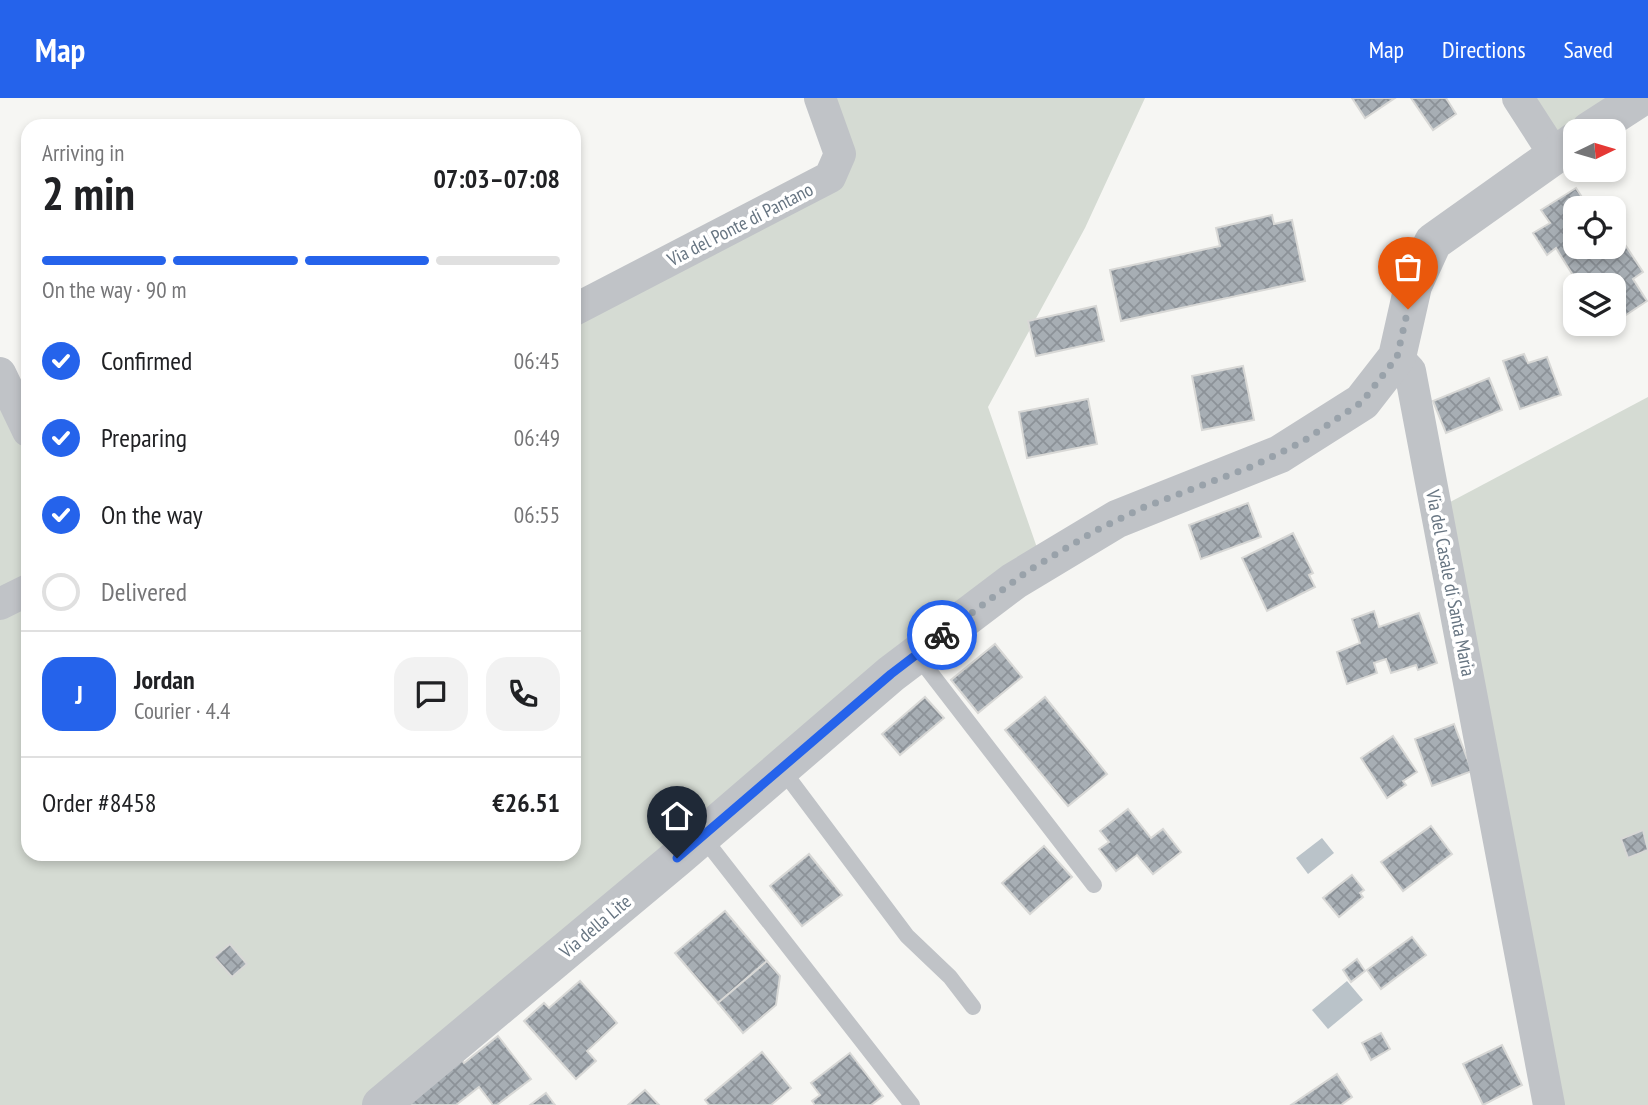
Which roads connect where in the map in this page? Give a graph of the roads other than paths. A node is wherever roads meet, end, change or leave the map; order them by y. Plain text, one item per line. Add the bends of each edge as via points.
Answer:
1 (820, 98) edge
2 (1518, 98) edge
3 (1640, 98) edge
4 (1608, 119) edge
5 (1563, 146) edge
6 (1563, 149) edge
7 (581, 306) edge
8 (1397, 357) junction
9 (0, 373) edge
10 (21, 416) edge
11 (21, 594) edge
12 (0, 604) edge
13 (916, 654) junction
14 (781, 768) junction
15 (702, 836) junction
16 (1094, 885) dead end
17 (973, 1007) dead end
18 (381, 1105) edge
19 (912, 1105) edge
20 (1549, 1105) edge

1 - 7 street, Via del Ponte di Pantano via 840,154 830,177
2 - 5 street
3 - 4 street
6 - 8 street via 1433,242 1413,286
8 - 13 street, Via della Lite via 1362,402 1322,429 1253,466 1142,508 1093,532 1014,581
8 - 20 street, Via del Casale di Santa Maria via 1410,371 1413,383
9 - 10 street
11 - 12 street
13 - 14 street, Via della Lite
13 - 16 lane
14 - 15 street, Via della Lite
14 - 17 lane via 901,927
15 - 18 street, Via della Lite
15 - 19 lane

